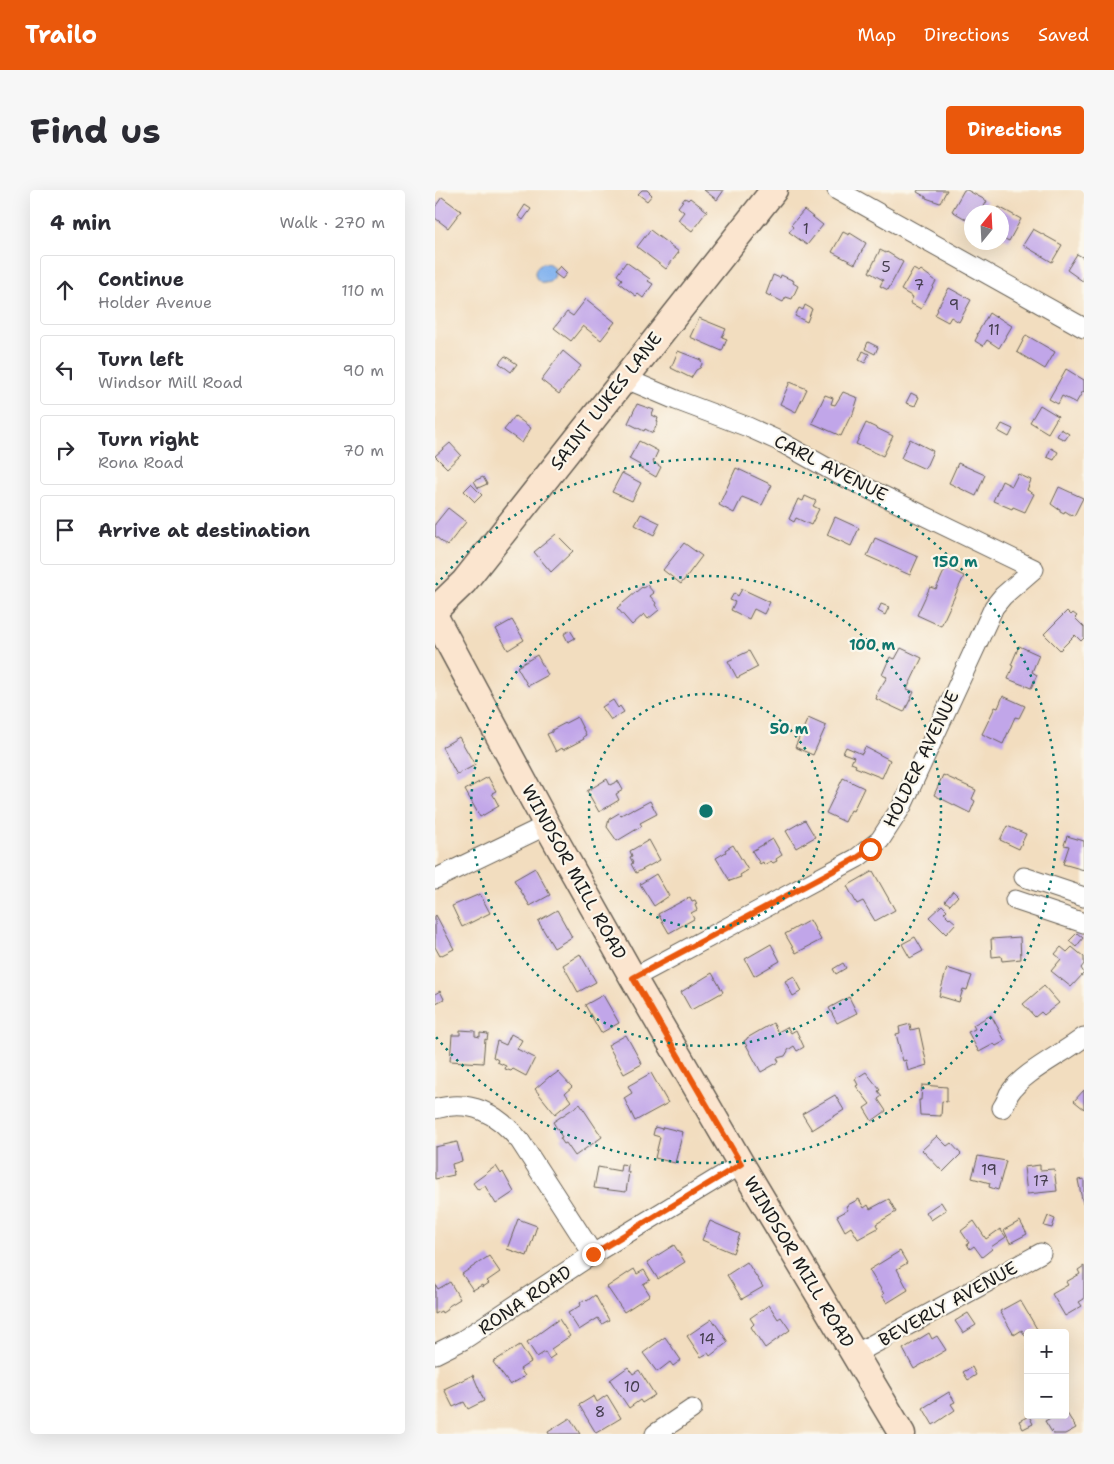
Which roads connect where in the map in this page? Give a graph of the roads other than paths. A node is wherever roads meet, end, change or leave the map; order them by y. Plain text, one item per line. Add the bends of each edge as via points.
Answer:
1 (774, 190) edge
2 (837, 190) edge
3 (1084, 328) edge
4 (624, 378) junction
5 (1034, 569) joint
6 (435, 610) edge
7 (435, 617) edge
8 (547, 826) junction
9 (1024, 877) dead end
10 (435, 880) edge
11 (1084, 897) edge
12 (1015, 900) dead end
13 (1084, 923) edge
14 (633, 978) junction
15 (1084, 1037) edge
16 (435, 1108) edge
17 (1002, 1108) dead end
18 (741, 1164) junction
19 (1041, 1253) dead end
20 (593, 1254) junction
21 (435, 1354) edge
22 (855, 1354) junction
23 (692, 1409) dead end
24 (655, 1434) edge
25 (902, 1434) edge

1 - 4 main road, SAINT LUKES LANE
2 - 3 street
4 - 5 street, CARL AVENUE via 779,440 838,474
4 - 6 main road, SAINT LUKES LANE via 469,575
5 - 14 street, HOLDER AVENUE via 1009,589 994,607 902,806 880,840 857,858
7 - 8 main road, WINDSOR MILL ROAD
8 - 10 street
8 - 14 main road, WINDSOR MILL ROAD
9 - 11 street
12 - 13 street
14 - 18 main road, WINDSOR MILL ROAD
15 - 17 street via 1023,1079
16 - 20 street via 478,1108 508,1126
18 - 20 street, RONA ROAD
18 - 22 main road, WINDSOR MILL ROAD
19 - 22 street, BEVERLY AVENUE
20 - 21 street, RONA ROAD via 463,1340
22 - 25 main road, WINDSOR MILL ROAD
23 - 24 street

